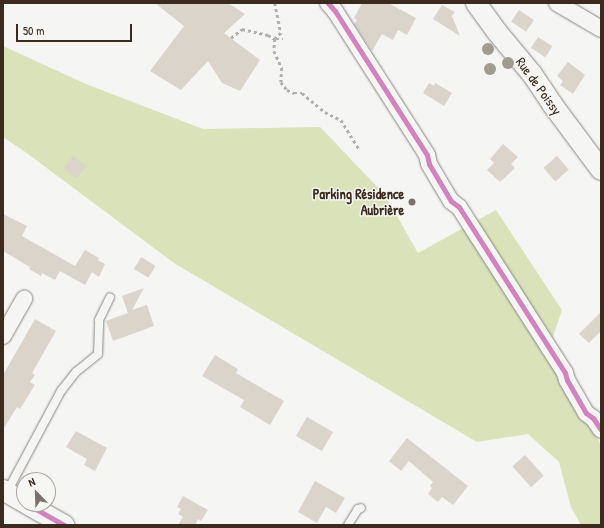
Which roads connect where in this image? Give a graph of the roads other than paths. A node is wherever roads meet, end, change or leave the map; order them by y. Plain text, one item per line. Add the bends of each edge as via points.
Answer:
1 (328, 3) edge
2 (476, 3) edge
3 (557, 3) edge
4 (601, 29) edge
5 (601, 170) edge
6 (110, 297) dead end
7 (24, 299) dead end
8 (3, 336) edge
9 (601, 430) edge
10 (5, 491) edge
11 (16, 497) edge
12 (361, 508) dead end
13 (41, 512) edge
14 (64, 525) edge
15 (348, 525) edge

1 - 9 street via 336,11 427,156 451,201 459,207 565,373 586,413
2 - 5 street, Rue de Poissy via 532,74
3 - 4 street
6 - 10 lane via 99,320 98,354 76,372 61,391
7 - 8 street
10 - 11 street
12 - 15 lane
13 - 14 street

